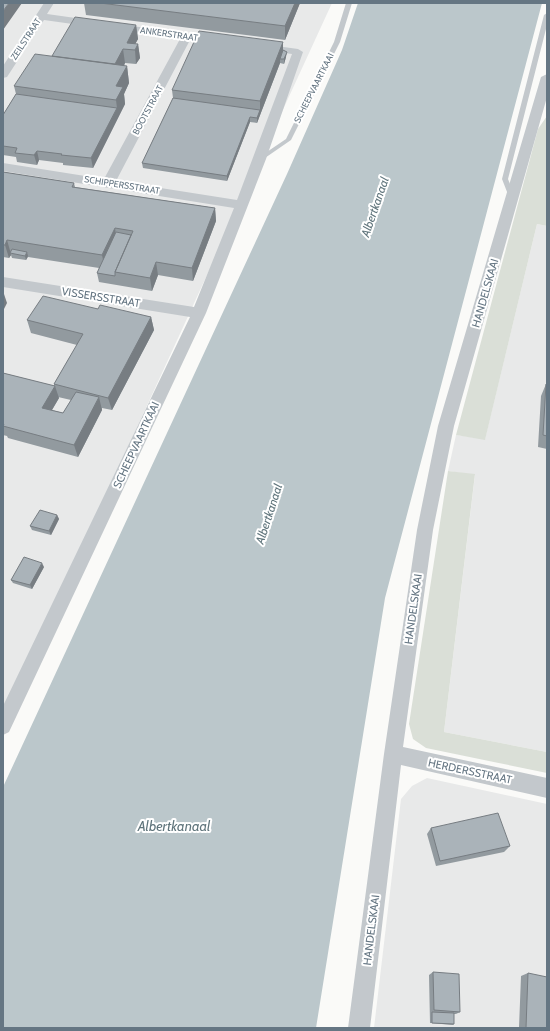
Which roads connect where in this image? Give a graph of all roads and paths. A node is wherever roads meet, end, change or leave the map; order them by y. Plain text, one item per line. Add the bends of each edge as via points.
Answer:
1 (50, 3) edge
2 (349, 3) edge
3 (547, 15) edge
4 (41, 16) junction
5 (186, 37) junction
6 (230, 43) edge
7 (253, 46) edge
8 (3, 75) edge
9 (547, 77) edge
10 (260, 159) junction
11 (3, 167) edge
12 (109, 182) junction
13 (512, 198) junction
14 (242, 205) junction
15 (3, 282) edge
16 (199, 312) junction
17 (3, 726) edge
18 (392, 754) junction
19 (547, 788) edge
20 (359, 1028) edge

1 - 4 street, ZEILSTRAAT
2 - 10 lane, SCHEEPVAARTKAAI via 337,42 288,140
3 - 13 lane via 505,179
4 - 5 street, ANKERSTRAAT
4 - 8 street, ZEILSTRAAT
5 - 6 street, ANKERSTRAAT
5 - 12 street, BOOTSTRAAT
7 - 10 street, SCHEEPVAARTKAAI via 298,52
9 - 13 street, HANDELSKAAI
10 - 14 street, SCHEEPVAARTKAAI
11 - 12 street, SCHIPPERSSTRAAT
12 - 14 street, SCHIPPERSSTRAAT
13 - 18 street, HANDELSKAAI via 446,426 424,530
14 - 16 street, SCHEEPVAARTKAAI
15 - 16 street, VISSERSSTRAAT
16 - 17 street, SCHEEPVAARTKAAI
18 - 19 street, HERDERSSTRAAT
18 - 20 street, HANDELSKAAI

